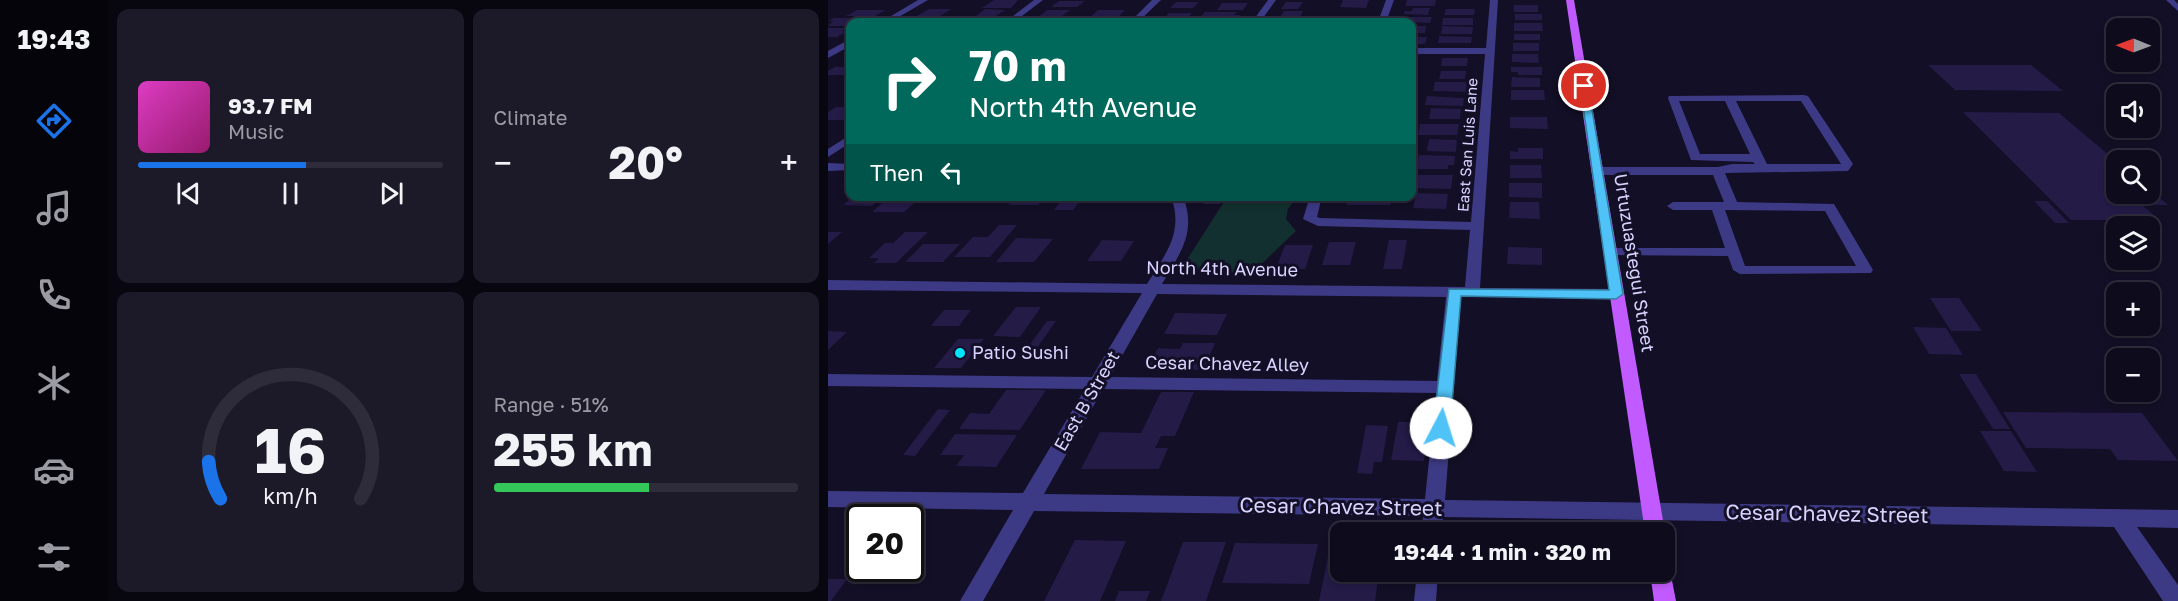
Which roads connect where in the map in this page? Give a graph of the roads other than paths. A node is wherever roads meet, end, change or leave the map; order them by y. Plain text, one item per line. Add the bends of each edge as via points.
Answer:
1 (924, 0) edge
2 (1039, 0) edge
3 (1157, 0) edge
4 (1272, 0) edge
5 (1390, 0) edge
6 (1494, 0) edge
7 (1570, 0) edge
8 (2170, 0) edge
9 (2178, 9) edge
10 (892, 18) edge
11 (1014, 18) edge
12 (1138, 18) edge
13 (1259, 18) edge
14 (1383, 18) edge
15 (846, 45) edge
16 (1416, 51) edge
17 (1490, 51) junction
18 (828, 56) edge
19 (1729, 98) junction
20 (846, 141) edge
21 (828, 154) edge
22 (1760, 163) junction
23 (828, 167) edge
24 (846, 167) edge
25 (1597, 171) junction
26 (1718, 171) junction
27 (1179, 201) edge
28 (1315, 201) edge
29 (1673, 206) dead end
30 (1717, 206) junction
31 (1732, 206) junction
32 (1478, 226) junction
33 (1610, 252) junction
34 (1732, 252) junction
35 (828, 285) edge
36 (1153, 288) junction
37 (1463, 292) junction
38 (1616, 294) junction
39 (828, 380) edge
40 (1098, 382) junction
41 (1445, 387) junction
42 (828, 499) edge
43 (1028, 503) junction
44 (1434, 508) junction
45 (1652, 511) junction
46 (2119, 518) junction
47 (2178, 519) edge
48 (1433, 522) edge
49 (1654, 522) edge
50 (1427, 582) edge
51 (1662, 582) edge
52 (971, 601) edge
53 (1425, 601) edge
54 (1665, 601) edge
55 (2176, 601) edge

1 - 10 street
2 - 11 street
3 - 12 street
4 - 13 street
5 - 14 street
6 - 17 street, East San Luis Lane
7 - 25 main road, Urtuzuastegui Street
8 - 9 street
15 - 18 street
16 - 17 street
17 - 32 street, East San Luis Lane
19 - 22 street
19 - 22 street via 1673,98 1695,158
19 - 22 street via 1804,98 1847,164 1844,168
20 - 21 street
22 - 26 street
23 - 24 street
25 - 26 street
25 - 33 main road, Urtuzuastegui Street
26 - 31 street
27 - 36 street, East B Street via 1185,226
28 - 32 street via 1310,219 1328,223
29 - 30 street
30 - 31 street
30 - 34 street
31 - 34 street via 1829,207 1866,270 1740,270
32 - 37 street, East San Luis Lane
33 - 34 street
33 - 38 main road, Urtuzuastegui Street
35 - 36 street, North 4th Avenue
36 - 37 street, North 4th Avenue
36 - 40 street, East B Street
37 - 38 street, North 4th Avenue
37 - 41 street, East San Luis Lane
38 - 45 main road, Urtuzuastegui Street
39 - 40 street, Cesar Chavez Alley
40 - 41 street, Cesar Chavez Alley
40 - 43 street, East B Street
41 - 44 street, East San Luis Lane
42 - 43 street, Cesar Chavez Street
43 - 44 street, Cesar Chavez Street
43 - 52 street, East B Street
44 - 45 street, Cesar Chavez Street
44 - 48 street, East San Luis Lane
45 - 46 street, Cesar Chavez Street
45 - 49 main road, Urtuzuastegui Street
46 - 47 street, Cesar Chavez Street
46 - 55 street
50 - 53 street
51 - 54 main road

